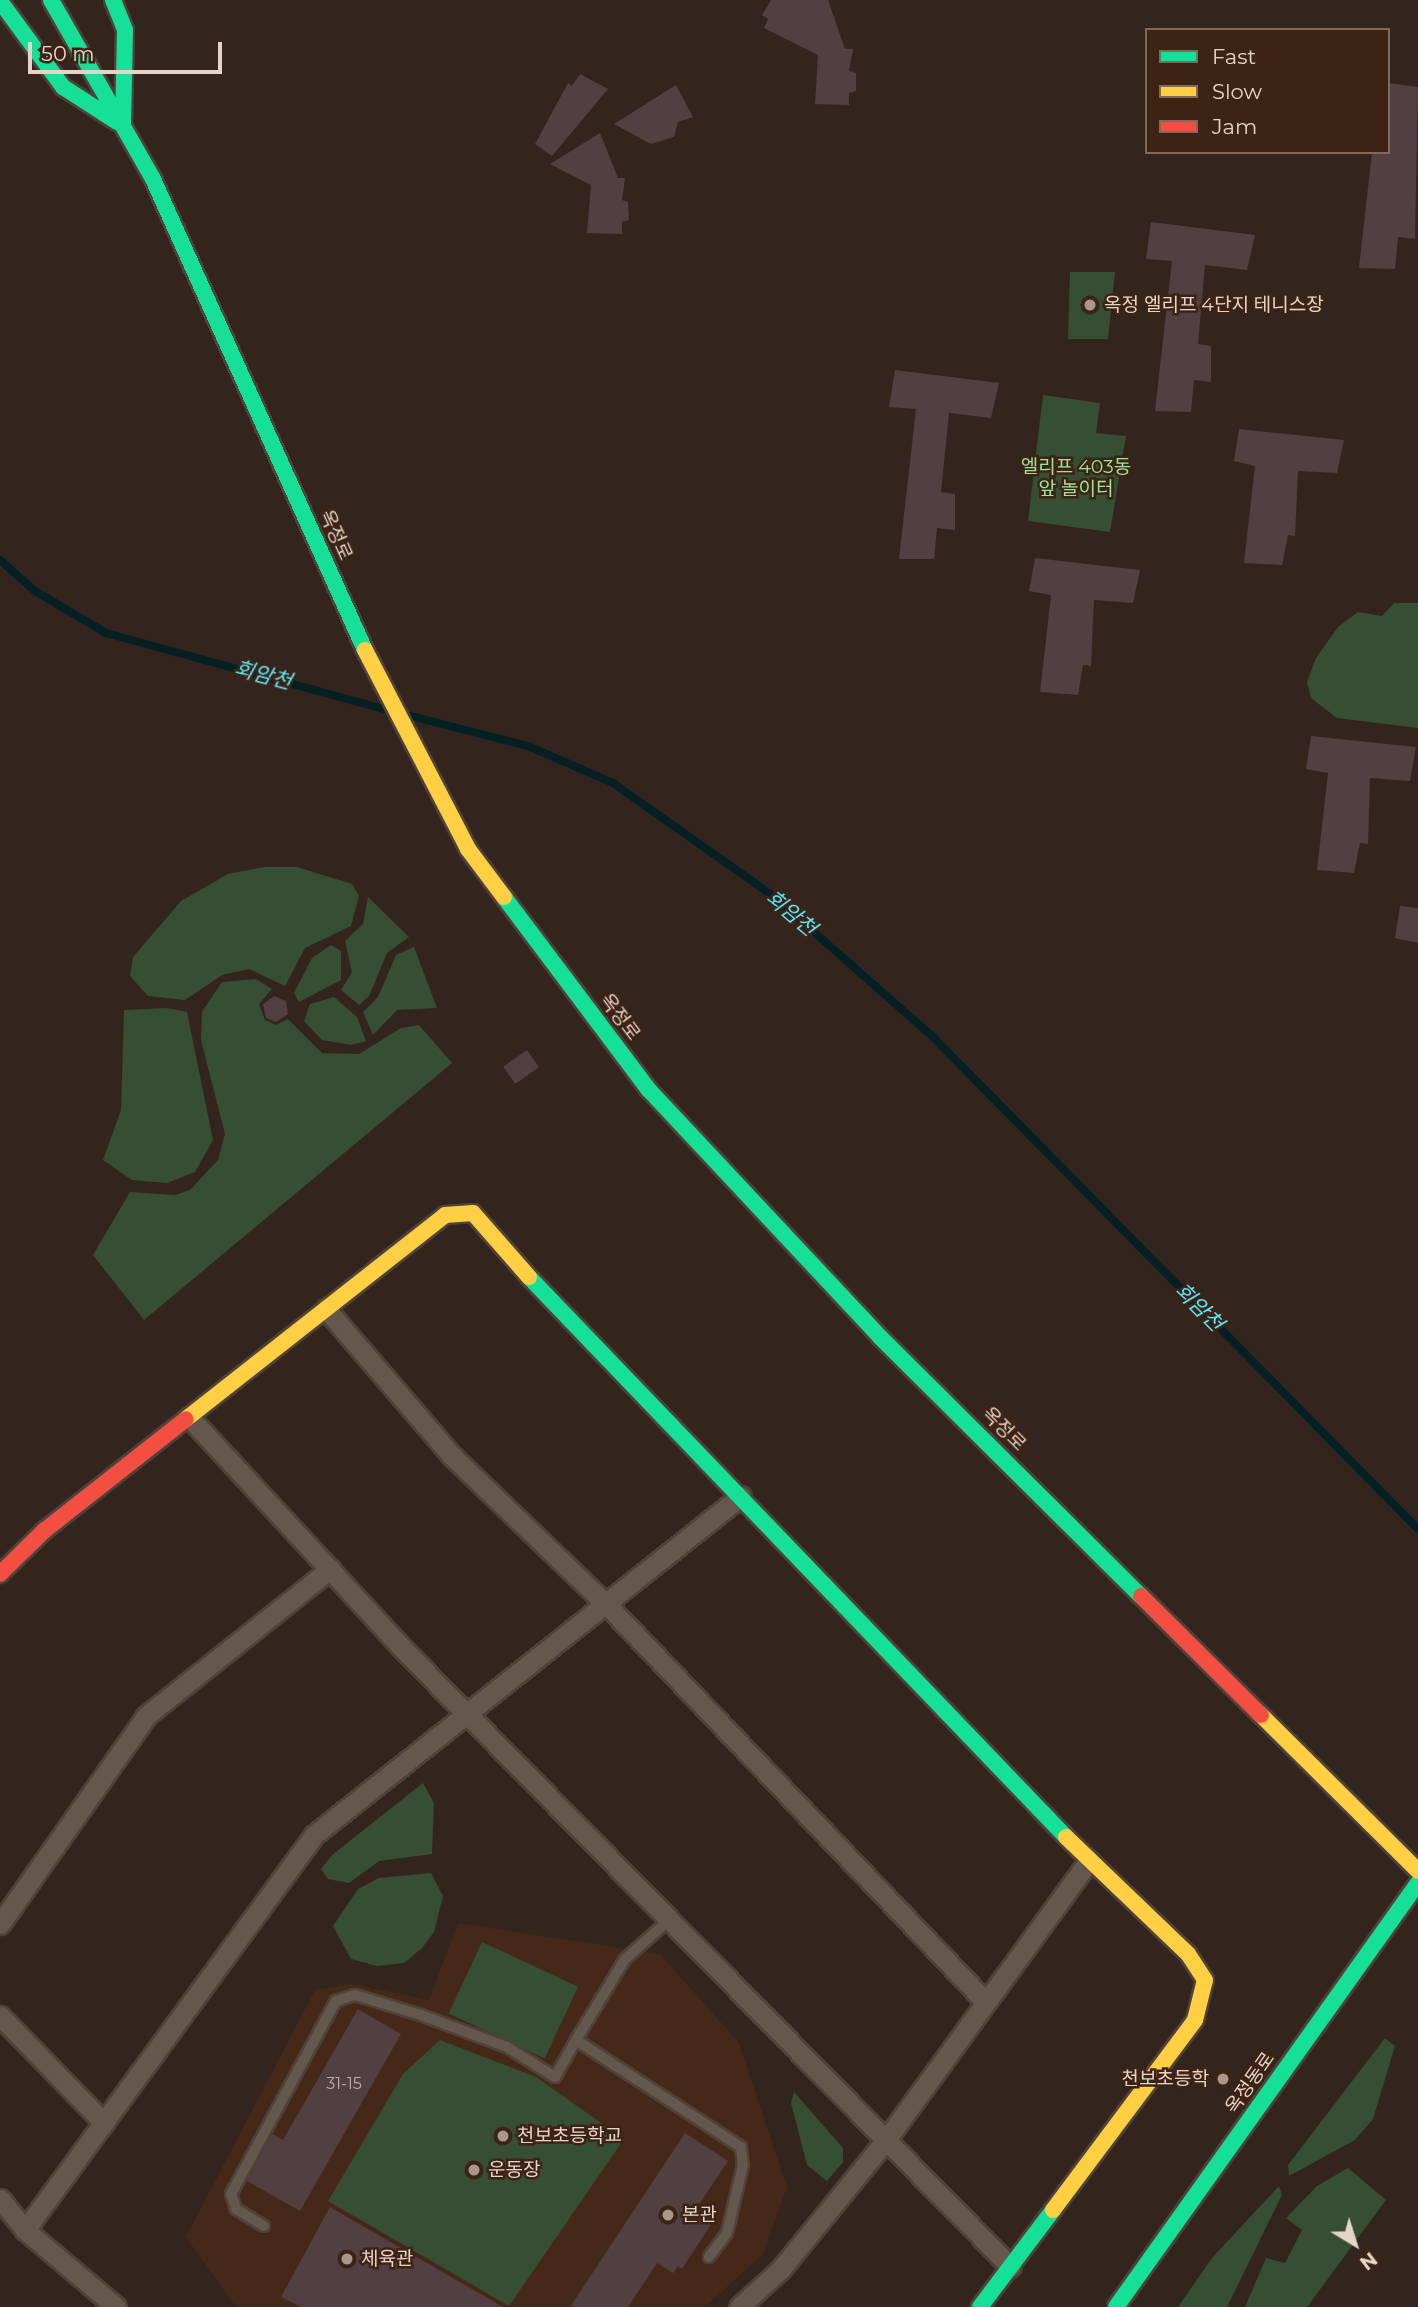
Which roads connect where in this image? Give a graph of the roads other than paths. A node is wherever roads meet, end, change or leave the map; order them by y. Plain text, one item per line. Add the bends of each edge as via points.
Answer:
1 (51, 0) edge
2 (113, 0) edge
3 (0, 1) edge
4 (122, 125) junction
5 (326, 1309) junction
6 (189, 1417) junction
7 (741, 1496) junction
8 (330, 1569) junction
9 (0, 1574) edge
10 (607, 1605) junction
11 (468, 1716) junction
12 (1089, 1861) junction
13 (1418, 1871) edge
14 (1418, 1883) edge
15 (669, 1920) junction
16 (0, 1924) edge
17 (984, 2000) junction
18 (0, 2017) edge
19 (576, 2040) junction
20 (104, 2123) junction
21 (886, 2140) junction
22 (0, 2199) edge
23 (264, 2226) dead end
24 (25, 2230) junction
25 (709, 2257) dead end
26 (1011, 2267) junction
27 (116, 2307) edge
28 (739, 2307) edge
29 (979, 2307) edge
30 (1115, 2307) edge

1 - 4 main road, 옥정로
2 - 4 main road via 125,30
3 - 4 main road via 63,87
4 - 13 main road, 옥정로 via 153,179 396,718 468,849 668,1110 880,1337
5 - 6 main road
5 - 7 main road via 445,1215 459,1210 473,1213
5 - 10 street via 452,1456
6 - 8 street
6 - 9 main road via 45,1530
7 - 10 street
7 - 12 main road
8 - 11 street
8 - 16 street via 163,1698
10 - 11 street
10 - 17 street
11 - 15 street
11 - 20 street via 314,1835
12 - 17 street
12 - 26 main road via 1188,1954 1205,1980 1195,2020
14 - 30 main road, 옥정동로
15 - 19 lane via 625,1959
15 - 21 street
17 - 21 street
18 - 20 street
19 - 23 lane via 555,2077 507,2047 421,2015 355,1995 336,2001 231,2194 236,2209
19 - 25 lane via 741,2147 744,2165 727,2233
20 - 24 street
21 - 26 street
21 - 28 street via 787,2263
22 - 24 street
24 - 27 street
26 - 29 main road

